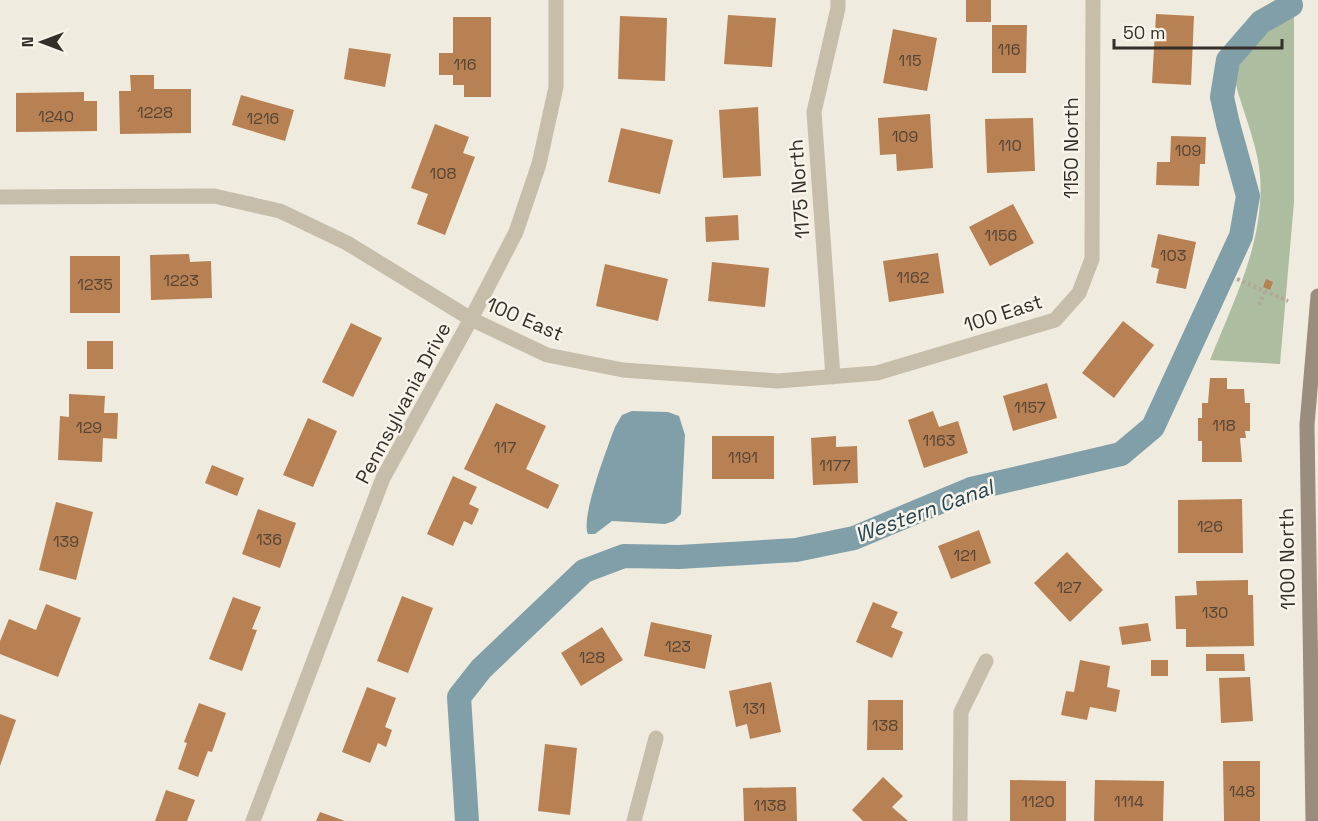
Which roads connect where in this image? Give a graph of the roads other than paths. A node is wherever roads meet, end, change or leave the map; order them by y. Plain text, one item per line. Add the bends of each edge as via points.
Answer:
1 (556, 0) edge
2 (838, 0) edge
3 (1092, 0) edge
4 (0, 197) edge
5 (1079, 293) joint
6 (1318, 296) edge
7 (471, 319) junction
8 (833, 377) junction
9 (1313, 502) edge
10 (986, 661) dead end
11 (656, 738) dead end
12 (253, 821) edge
13 (634, 821) edge
14 (960, 821) edge
15 (1313, 821) edge

1 - 7 street, Pennsylvania Drive via 556,87 539,164 516,232
2 - 8 street, 1175 North via 814,112
3 - 5 street, 1150 North via 1092,259
4 - 7 street, 100 East via 214,196 280,210 347,243
5 - 8 street, 100 East via 1055,320 877,373
6 - 9 street, 1100 North via 1307,425
7 - 8 street, 100 East via 547,355 623,370 778,381
7 - 12 street, Pennsylvania Drive via 383,478
9 - 15 street, 1100 North
10 - 14 street via 961,712
11 - 13 street

